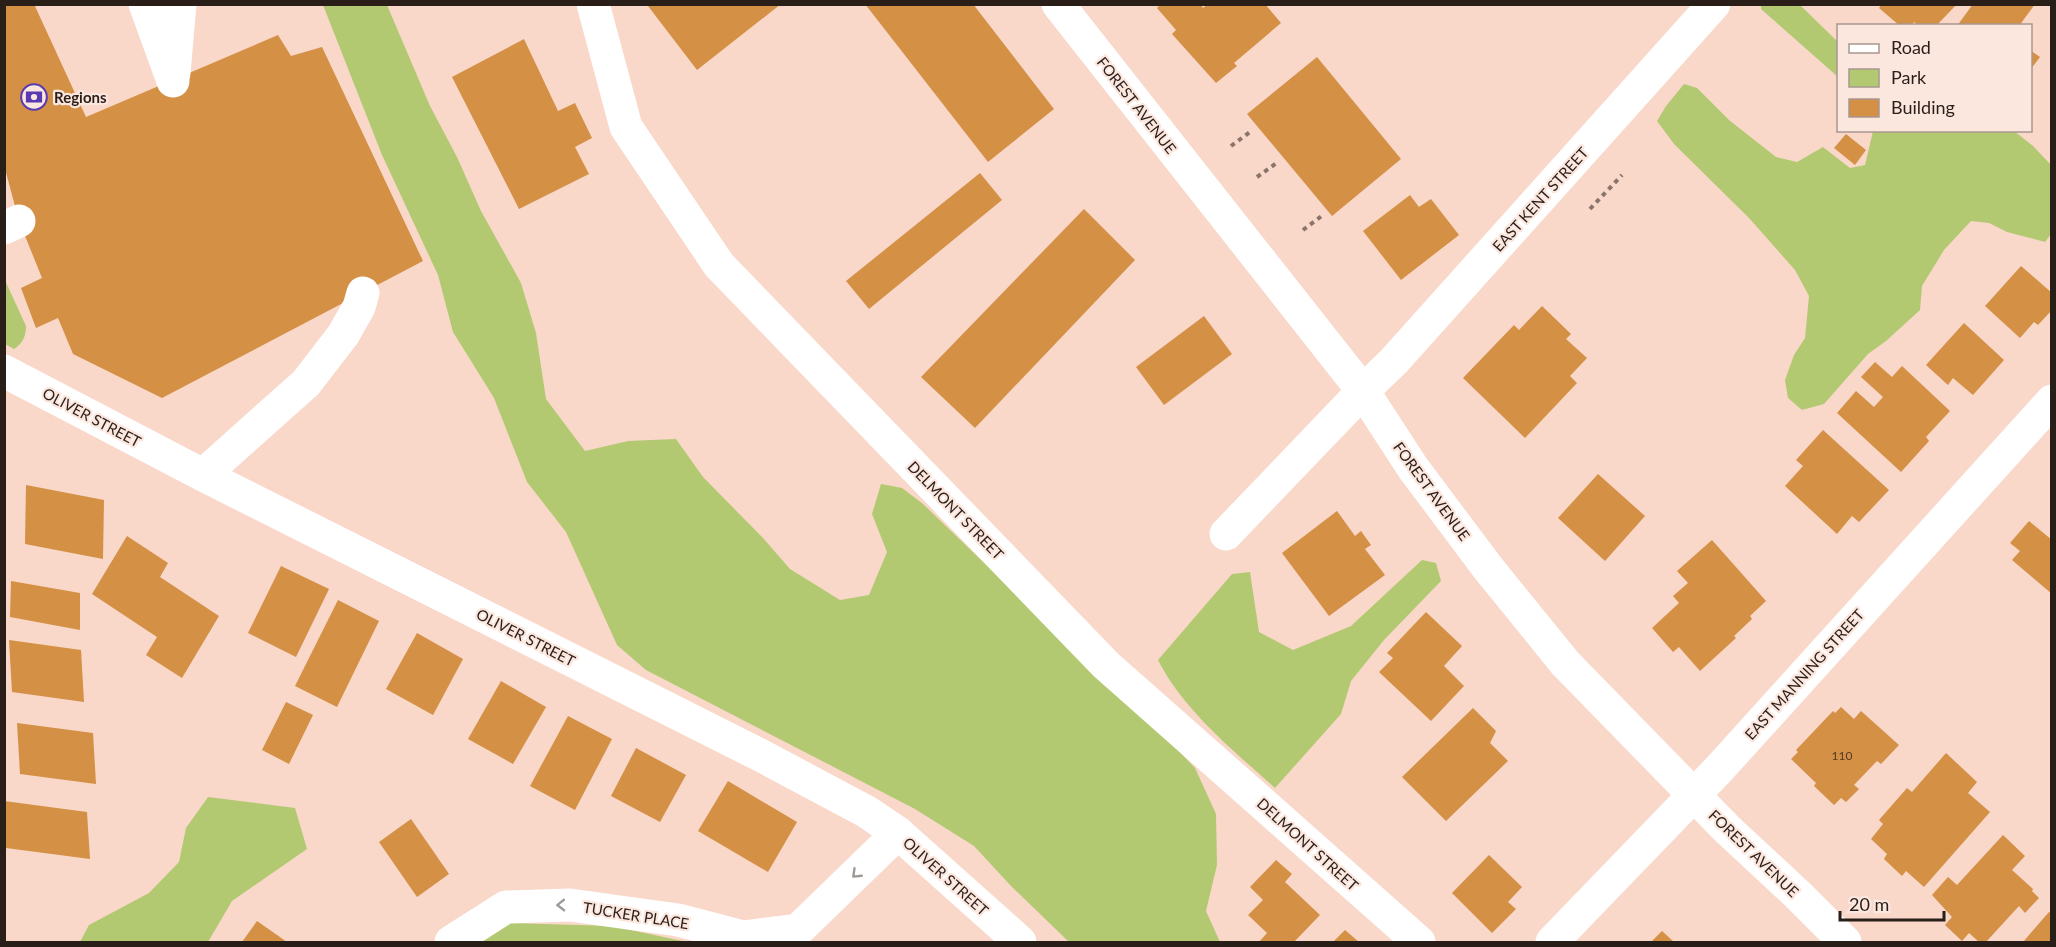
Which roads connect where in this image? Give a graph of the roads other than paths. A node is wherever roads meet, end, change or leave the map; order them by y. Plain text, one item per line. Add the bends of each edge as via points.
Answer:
1 (145, 4) edge
2 (180, 4) edge
3 (593, 4) edge
4 (1058, 4) edge
5 (1714, 4) edge
6 (363, 293) dead end
7 (4, 371) edge
8 (1363, 391) junction
9 (2052, 401) edge
10 (203, 475) junction
11 (1226, 534) dead end
12 (1693, 795) junction
13 (898, 834) junction
14 (451, 942) edge
15 (1020, 942) edge
16 (1419, 942) edge
17 (1552, 942) edge
18 (1845, 942) edge

1 - 2 street via 173,81
3 - 16 street, DELMONT STREET via 626,126 719,265 1106,664
4 - 8 street, FOREST AVENUE
5 - 8 street, EAST KENT STREET via 1394,362
6 - 10 street via 343,335 306,383
7 - 10 street, OLIVER STREET
8 - 11 street, EAST KENT STREET
8 - 12 street, FOREST AVENUE via 1413,468 1558,656
9 - 12 street, EAST MANNING STREET
10 - 13 street, OLIVER STREET via 762,756 867,812
12 - 17 street, EAST MANNING STREET
12 - 18 street, FOREST AVENUE
13 -> 14 street, TUCKER PLACE via 798,930 743,937 678,920 570,905 516,906 506,907
13 - 15 street, OLIVER STREET

